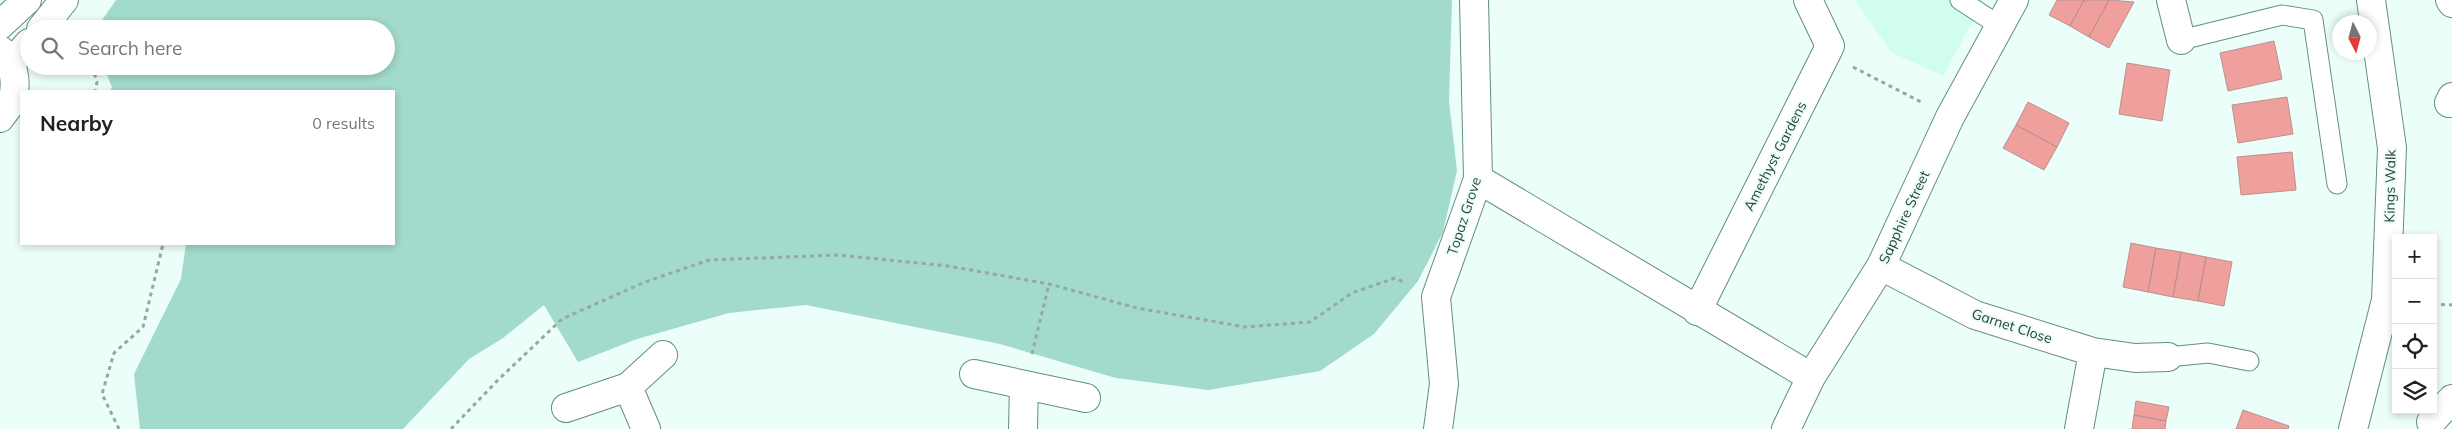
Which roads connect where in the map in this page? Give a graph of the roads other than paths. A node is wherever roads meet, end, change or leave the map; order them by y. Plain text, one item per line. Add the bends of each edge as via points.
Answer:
1 (27, 0) edge
2 (64, 0) edge
3 (1474, 0) edge
4 (1808, 0) edge
5 (1960, 0) edge
6 (2014, 0) edge
7 (2172, 0) edge
8 (2371, 0) edge
9 (2450, 0) edge
10 (2452, 4) edge
11 (49, 20) edge
12 (0, 25) edge
13 (2000, 26) junction
14 (2181, 40) joint
15 (20, 48) edge
16 (5, 57) edge
17 (0, 118) edge
18 (1478, 179) junction
19 (2337, 184) dead end
20 (1881, 266) junction
21 (1697, 311) junction
22 (2093, 352) junction
23 (663, 355) dead end
24 (2168, 357) joint
25 (2249, 361) dead end
26 (974, 374) dead end
27 (1810, 377) junction
28 (1024, 385) junction
29 (628, 387) junction
30 (1086, 398) dead end
31 (2452, 399) edge
32 (566, 408) dead end
33 (2431, 422) dead end
34 (646, 429) edge
35 (1023, 429) edge
36 (1438, 429) edge
37 (1786, 429) edge
38 (2079, 429) edge
39 (2353, 429) edge

1 - 12 street
2 - 11 street
3 - 18 street, Topaz Grove
4 - 21 street, Amethyst Gardens via 1830,46
5 - 13 lane
6 - 13 street, Sapphire Street
7 - 14 street
8 - 39 street, Kings Walk via 2392,148 2386,300
9 - 10 street
13 - 20 street, Sapphire Street via 1950,117
14 - 19 lane via 2282,15 2313,20
15 - 16 street
16 - 17 street via 14,78 13,98
18 - 21 street
18 - 36 street, Topaz Grove via 1436,297 1444,384
20 - 22 street, Garnet Close via 1975,315
20 - 27 street, Sapphire Street
21 - 27 street
22 - 24 street, Garnet Close via 2135,358
22 - 38 street
23 - 29 street
24 - 25 lane via 2208,353
26 - 28 street
27 - 37 street, Sapphire Street
28 - 30 street
28 - 35 street
29 - 32 street
29 - 34 street
31 - 33 street

